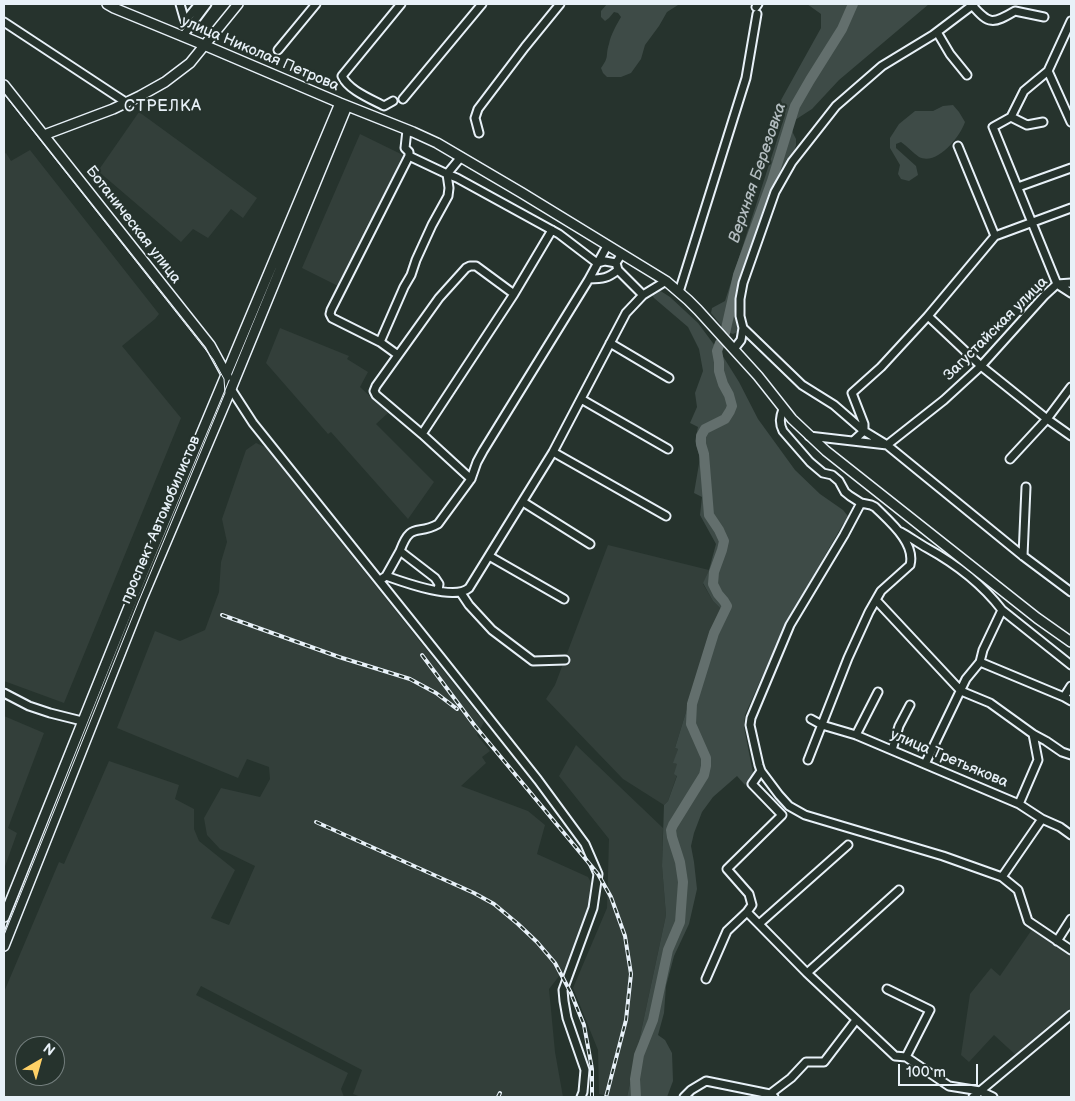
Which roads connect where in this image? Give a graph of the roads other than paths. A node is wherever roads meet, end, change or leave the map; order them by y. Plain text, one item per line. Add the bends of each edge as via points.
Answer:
1 (107, 4) edge
2 (180, 4) edge
3 (198, 4) edge
4 (207, 4) edge
5 (238, 4) edge
6 (316, 4) edge
7 (401, 4) edge
8 (482, 4) edge
9 (560, 4) edge
10 (973, 4) edge
11 (757, 8) edge
12 (1044, 17) dead end
13 (1071, 21) edge
14 (4, 22) edge
15 (187, 24) junction
16 (937, 32) junction
17 (183, 36) junction
18 (204, 45) junction
19 (278, 50) dead end
20 (1048, 71) junction
21 (967, 75) dead end
22 (4, 85) edge
23 (403, 99) dead end
24 (393, 101) dead end
25 (127, 103) junction
26 (343, 104) junction
27 (1011, 117) junction
28 (1043, 122) dead end
29 (1071, 122) edge
30 (407, 130) junction
31 (479, 133) dead end
32 (44, 135) junction
33 (958, 146) dead end
34 (409, 156) junction
35 (461, 157) junction
36 (1071, 168) edge
37 (447, 174) junction
38 (1018, 187) junction
39 (1071, 208) edge
40 (1032, 223) junction
41 (552, 230) junction
42 (995, 236) junction
43 (607, 246) junction
44 (618, 262) junction
45 (597, 263) junction
46 (589, 279) junction
47 (666, 281) junction
48 (1071, 283) edge
49 (1057, 284) junction
50 (679, 292) junction
51 (1071, 292) edge
52 (514, 294) junction
53 (643, 294) junction
54 (928, 316) junction
55 (743, 328) junction
56 (380, 342) junction
57 (610, 343) junction
58 (734, 349) junction
59 (398, 355) junction
60 (981, 366) junction
61 (227, 373) junction
62 (669, 378) dead end
63 (1071, 388) edge
64 (231, 389) junction
65 (581, 399) junction
66 (783, 409) junction
67 (1047, 419) junction
68 (864, 431) junction
69 (422, 434) junction
70 (809, 436) junction
71 (1071, 436) edge
72 (853, 441) junction
73 (887, 444) junction
74 (668, 449) dead end
75 (553, 452) junction
76 (1010, 459) dead end
77 (472, 479) junction
78 (1026, 487) dead end
79 (523, 502) junction
80 (861, 504) junction
81 (666, 516) dead end
82 (900, 532) junction
83 (590, 544) dead end
84 (400, 551) junction
85 (489, 556) junction
86 (1023, 556) junction
87 (383, 578) junction
88 (438, 591) junction
89 (1071, 592) edge
90 (461, 593) junction
91 (564, 599) dead end
92 (876, 600) junction
93 (1002, 610) junction
94 (1071, 642) edge
95 (564, 660) dead end
96 (980, 662) junction
97 (1071, 665) edge
98 (1071, 686) edge
99 (961, 691) junction
100 (878, 692) dead end
101 (4, 693) edge
102 (1068, 699) edge
103 (910, 705) dead end
104 (811, 720) dead end
105 (82, 721) junction
106 (822, 724) junction
107 (1033, 734) junction
108 (856, 735) junction
109 (892, 750) junction
110 (1071, 755) edge
111 (808, 760) dead end
112 (925, 764) junction
113 (761, 771) junction
114 (1019, 804) junction
115 (1042, 819) junction
116 (1071, 835) edge
117 (848, 845) dead end
118 (1002, 877) junction
119 (899, 890) dead end
120 (747, 912) junction
121 (4, 917) edge
122 (1071, 919) edge
123 (759, 924) junction
124 (1057, 941) junction
125 (4, 946) edge
126 (1071, 950) edge
127 (807, 973) junction
128 (706, 979) dead end
129 (887, 990) dead end
130 (1071, 1016) edge
131 (856, 1020) junction
132 (906, 1057) junction
133 (980, 1091) junction
134 (772, 1096) edge
135 (581, 1097) edge
136 (684, 1097) edge
137 (973, 1097) edge
138 (993, 1097) edge

1 - 17 main road, улица Николая Петрова
2 - 15 street
3 - 15 street
4 - 15 street
5 - 18 main road
6 - 19 street
7 - 24 street via 342,76 355,90 384,106
8 - 23 street
9 - 31 street via 478,109 475,118
10 - 12 street via 985,18 992,20 1000,20 1015,11
10 - 16 street
11 - 50 street via 746,78
13 - 20 street
14 - 25 street
15 - 17 street
16 - 21 street
16 - 55 street via 882,66 836,106 792,162 775,192 743,283 740,299
17 - 18 main road, улица Николая Петрова
18 - 25 main road via 183,69
18 - 26 main road, улица Николая Петрова
20 - 27 street via 1024,90
20 - 29 street
22 - 32 main road, Ботаническая улица
25 - 32 main road
26 - 30 main road, улица Николая Петрова
26 - 61 main road, проспект Автомобилистов
26 - 64 main road, проспект Автомобилистов
27 - 28 street via 1027,125
27 - 38 street via 993,127
30 - 34 street
30 - 35 main road, улица Николая Петрова
32 - 61 main road, Ботаническая улица via 210,345
33 - 42 street
34 - 37 street
34 - 56 street via 330,314 332,318
35 - 37 street
35 - 43 main road, улица Николая Петрова
36 - 38 street
37 - 41 street
37 - 56 street via 448,196 432,224
38 - 40 street
39 - 40 street
40 - 42 street
40 - 49 street
41 - 45 street
41 - 52 street
42 - 54 street
43 - 44 main road, улица Николая Петрова
43 - 45 street
44 - 45 street
44 - 46 street via 609,277
44 - 47 main road, улица Николая Петрова
44 - 53 street
45 - 46 street
46 - 77 street via 483,451
47 - 50 main road, улица Николая Петрова
47 - 53 street
48 - 49 street, Загустайская улица
49 - 51 street
49 - 60 street, Загустайская улица
50 - 58 main road, улица Николая Петрова
52 - 59 street via 476,266 466,268 439,298
52 - 69 street
53 - 57 street via 626,313
54 - 60 street
54 - 68 street via 852,393
55 - 58 street via 741,340
55 - 68 street via 802,385 834,405
56 - 59 street
57 - 62 street
57 - 65 street
58 - 66 main road, улица Николая Петрова
59 - 69 street via 374,391
60 - 67 street
60 - 73 street, Загустайская улица via 944,400
61 - 64 main road, Ботаническая улица
61 - 105 main road, проспект Автомобилистов
63 - 67 street
64 - 87 street via 253,423
64 - 125 main road, проспект Автомобилистов
65 - 74 street
65 - 75 street
66 - 70 main road, улица Николая Петрова
66 - 80 street via 780,425 783,430 810,462 823,473 836,477 845,492
67 - 71 street
67 - 76 street
68 - 72 street
68 - 73 street
69 - 77 street
70 - 72 street
70 - 94 main road, улица Николая Петрова
72 - 73 street
73 - 86 street
75 - 79 street
75 - 81 street
77 - 84 street via 438,524 412,531
78 - 86 street
79 - 83 street
79 - 85 street
80 - 82 street via 876,507
80 - 113 street via 790,625 751,718
82 - 92 street via 910,554 910,565 881,590
82 - 93 street via 940,554 972,578
84 - 87 street
84 - 88 street via 435,578 439,584
85 - 90 street via 469,588
85 - 91 street
86 - 89 street
87 - 88 street
87 - 135 street via 585,844 598,874 593,908 564,990 567,1018 585,1070
88 - 90 street
90 - 95 street via 492,630 533,661
92 - 99 street
92 - 106 street via 848,658
93 - 96 street
93 - 97 street
96 - 99 street
96 - 102 street
98 - 102 street
99 - 107 street via 990,704
99 - 112 street
100 - 108 street
101 - 105 street via 29,706
103 - 109 street via 898,726
104 - 106 street, улица Третьякова
105 - 121 main road, проспект Автомобилистов
106 - 108 street, улица Третьякова
106 - 111 street
107 - 110 street
107 - 114 street via 1038,760
108 - 109 street, улица Третьякова
109 - 112 street, улица Третьякова
112 - 114 street, улица Третьякова
113 - 118 street via 789,806 805,815
113 - 120 street via 752,784 782,815 727,869 749,894 752,905
114 - 115 street, улица Третьякова
115 - 116 street, улица Третьякова
115 - 118 street
117 - 123 street
118 - 124 street via 1018,890 1028,921
119 - 127 street
120 - 123 street
120 - 128 street via 727,931
122 - 124 street
123 - 127 street
124 - 126 street
127 - 131 street
129 - 132 street via 930,1010
130 - 133 street
131 - 132 street via 895,1056
131 - 134 street via 824,1062 806,1062
132 - 133 street via 949,1086
133 - 137 street
133 - 138 street
134 - 136 street via 706,1081

